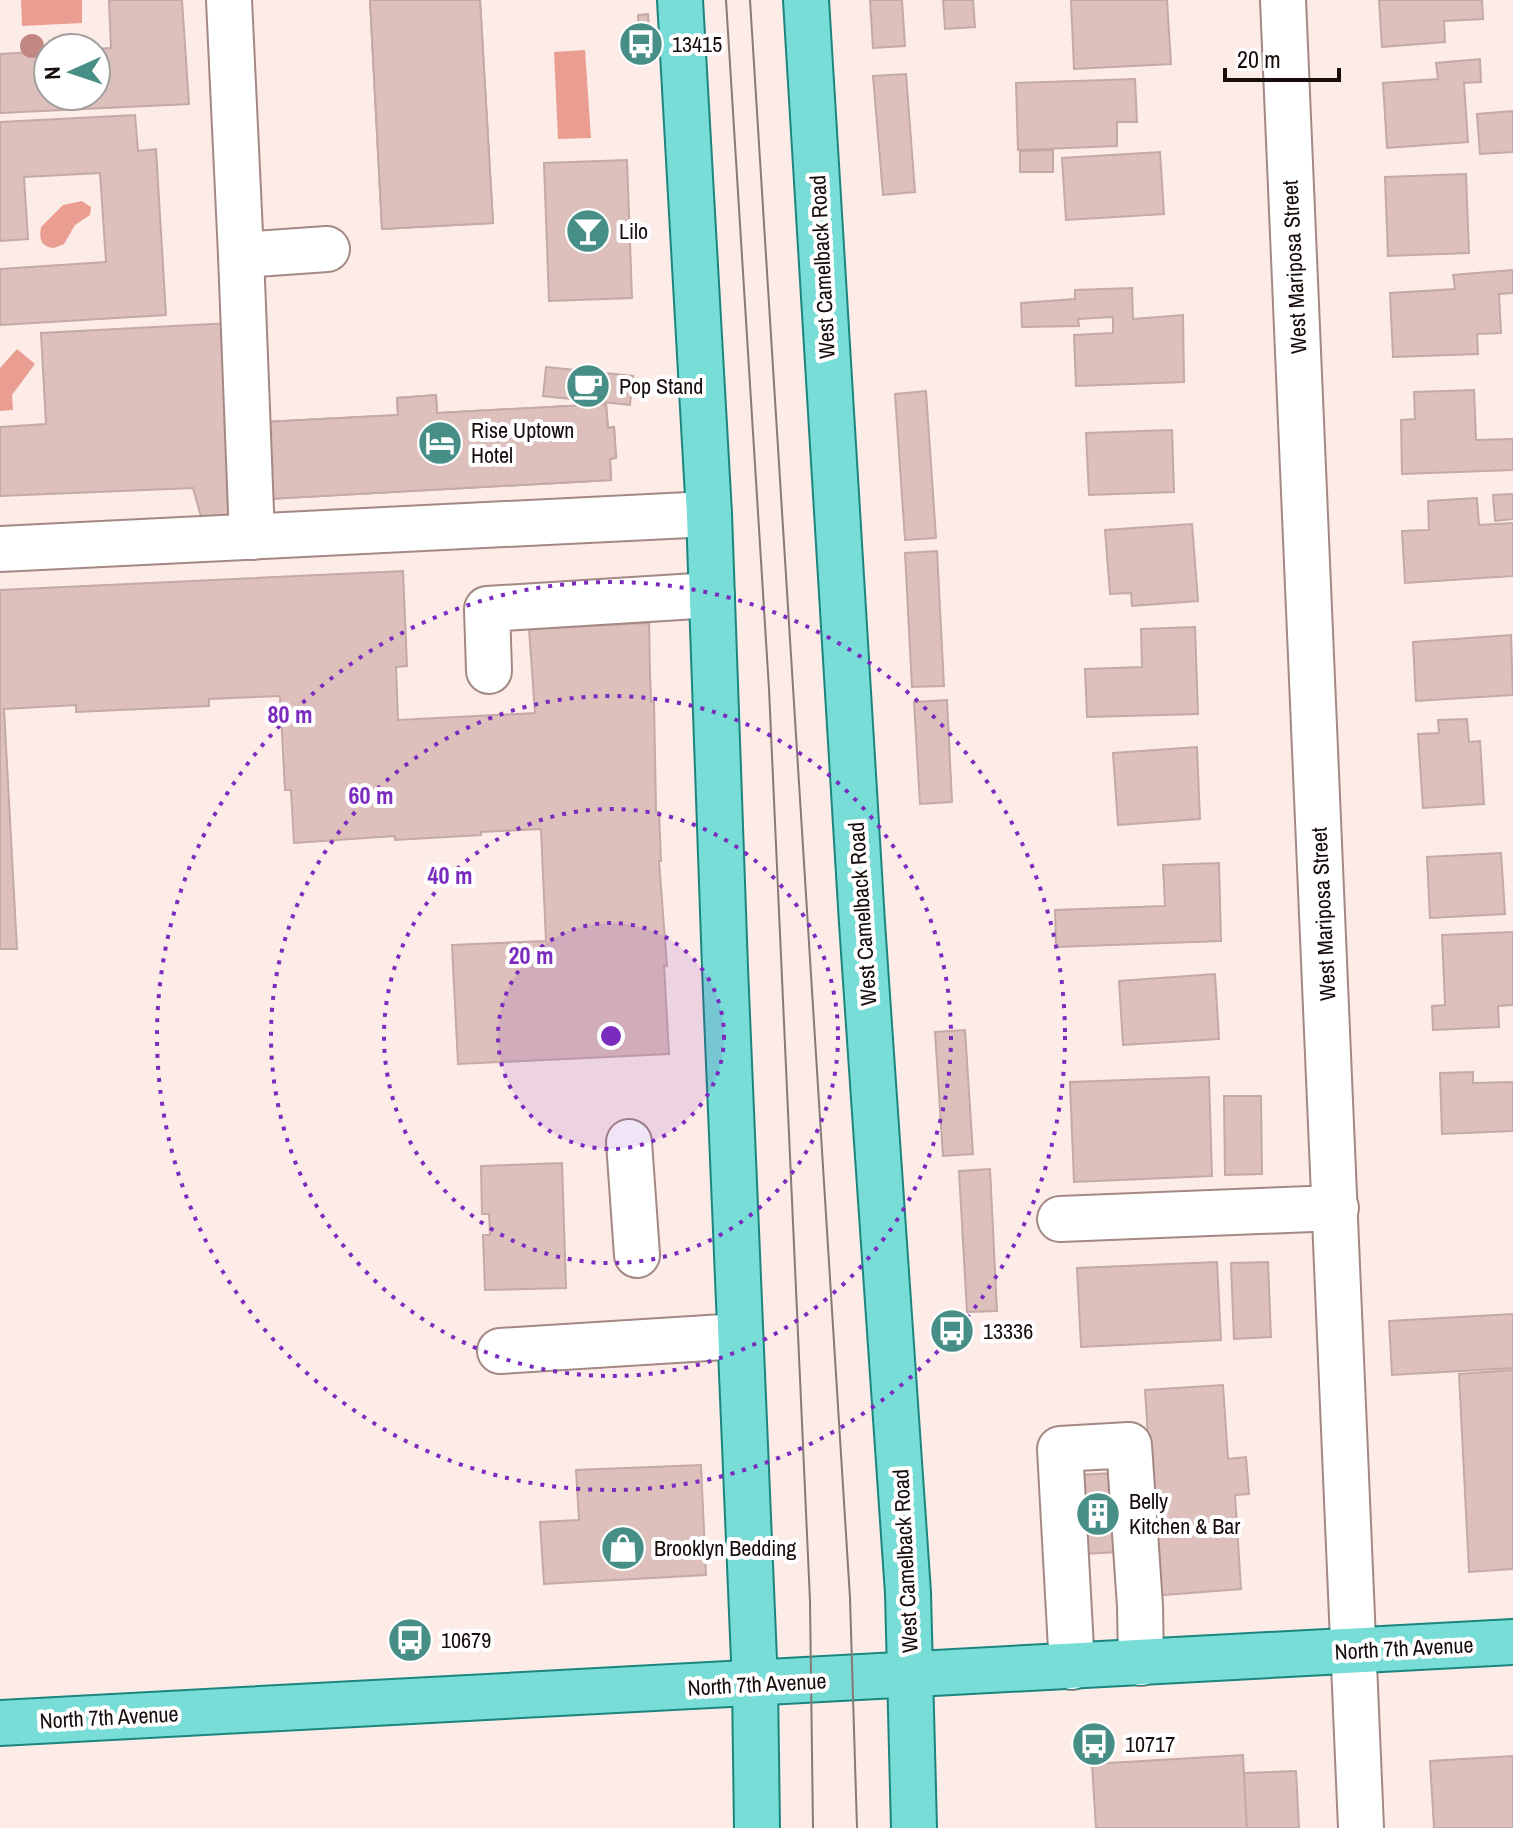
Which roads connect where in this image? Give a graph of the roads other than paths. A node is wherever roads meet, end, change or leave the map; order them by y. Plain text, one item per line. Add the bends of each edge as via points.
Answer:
1 (229, 0) edge
2 (680, 0) edge
3 (806, 0) edge
4 (1283, 0) edge
5 (327, 249) dead end
6 (241, 255) junction
7 (709, 514) junction
8 (252, 537) junction
9 (0, 549) edge
10 (712, 595) junction
11 (489, 671) dead end
12 (629, 1142) dead end
13 (1336, 1208) junction
14 (1060, 1219) dead end
15 (637, 1255) dead end
16 (740, 1336) junction
17 (500, 1351) dead end
18 (1513, 1642) edge
19 (1356, 1651) junction
20 (1141, 1663) junction
21 (1072, 1667) junction
22 (911, 1675) junction
23 (755, 1684) junction
24 (0, 1723) edge
25 (757, 1828) edge
26 (914, 1828) edge
27 (1361, 1828) edge

1 - 6 street
2 - 7 main road
3 - 22 main road, West Camelback Road
4 - 13 street, West Mariposa Street
5 - 6 street
6 - 8 street
7 - 8 street
7 - 10 main road
8 - 9 street
10 - 11 street via 487,609
10 - 16 main road
12 - 15 street
13 - 14 street
13 - 19 street, West Mariposa Street
16 - 17 street
16 - 23 main road
18 - 19 main road, North 7th Avenue
19 - 20 main road, North 7th Avenue
19 - 27 street, West Mariposa Street
20 - 21 main road, North 7th Avenue
20 - 21 street via 1129,1445 1060,1449
21 - 22 main road, North 7th Avenue
22 - 23 main road, North 7th Avenue
22 - 26 main road, West Camelback Road
23 - 24 main road, North 7th Avenue
23 - 25 main road

